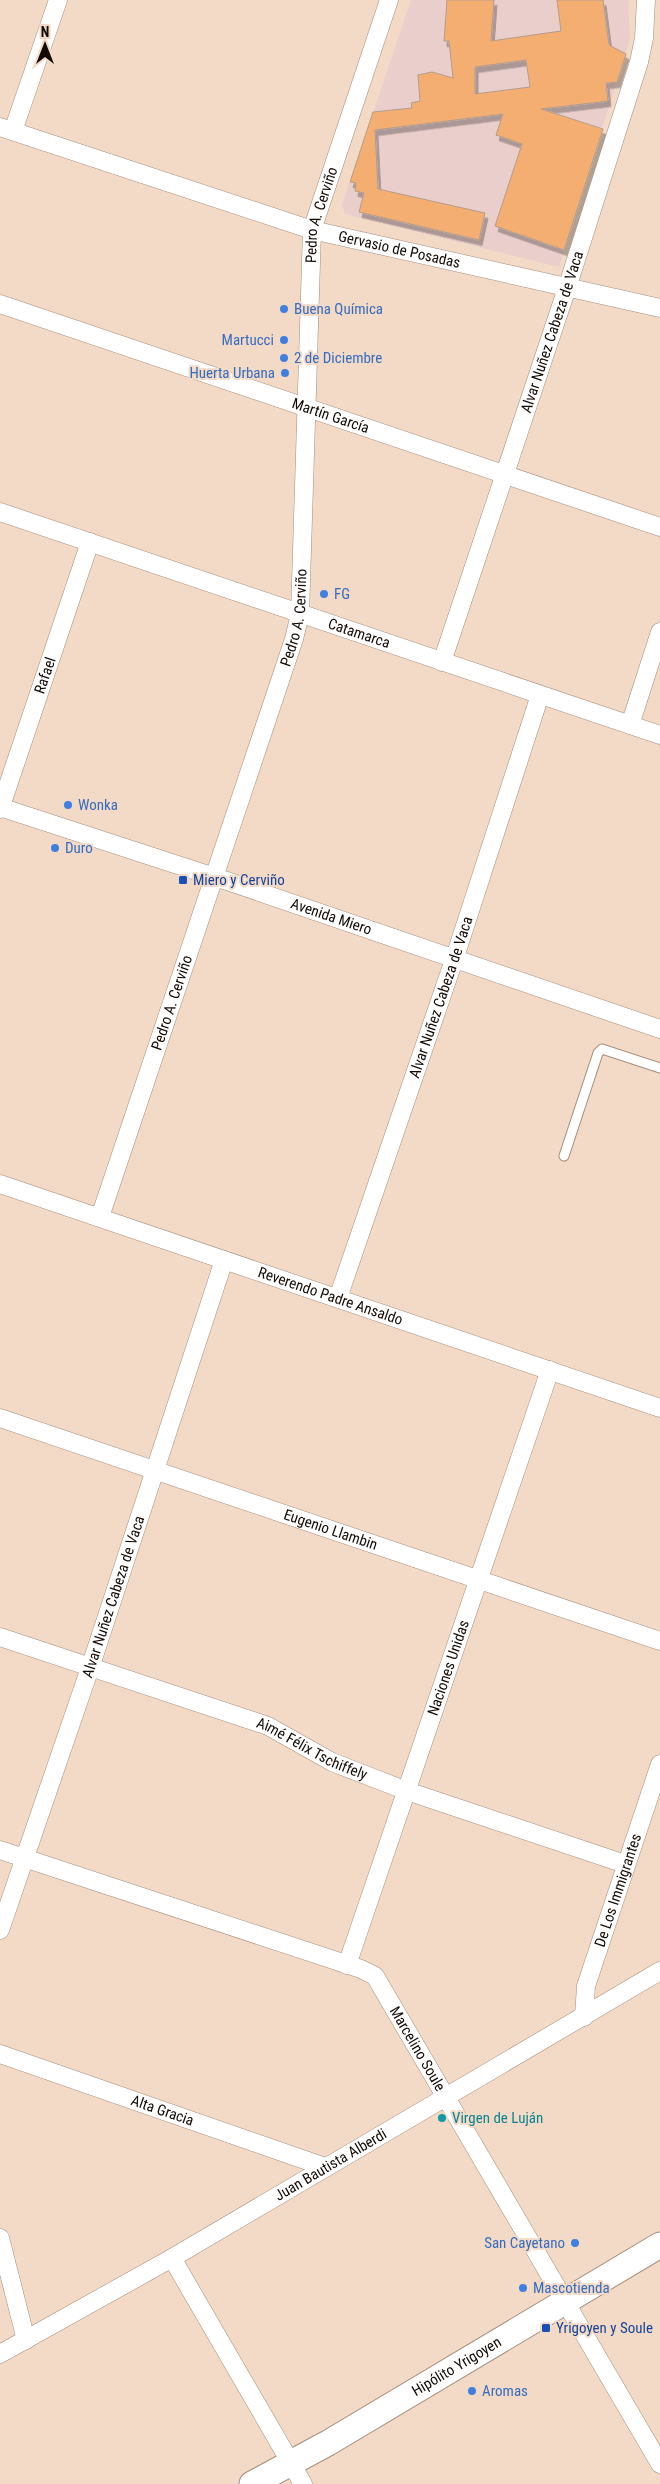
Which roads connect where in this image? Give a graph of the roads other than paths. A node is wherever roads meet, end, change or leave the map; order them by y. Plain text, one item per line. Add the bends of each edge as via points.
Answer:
1 (58, 0) edge
2 (390, 0) edge
3 (646, 0) edge
4 (6, 129) edge
5 (312, 230) junction
6 (567, 288) junction
7 (0, 304) edge
8 (660, 308) edge
9 (306, 408) junction
10 (504, 475) junction
11 (0, 512) edge
12 (660, 527) edge
13 (90, 542) junction
14 (300, 614) junction
15 (660, 632) edge
16 (442, 662) junction
17 (540, 696) junction
18 (630, 725) junction
19 (660, 735) edge
20 (0, 808) edge
21 (213, 877) junction
22 (454, 960) junction
23 (660, 1029) edge
24 (660, 1068) edge
25 (564, 1156) dead end
26 (0, 1184) edge
27 (100, 1217) junction
28 (224, 1260) junction
29 (338, 1298) junction
30 (550, 1370) junction
31 (660, 1408) edge
32 (0, 1418) edge
33 (155, 1471) junction
34 (480, 1580) junction
35 (0, 1637) edge
36 (660, 1641) edge
37 (90, 1668) junction
38 (660, 1764) edge
39 (407, 1790) junction
40 (0, 1850) edge
41 (25, 1858) junction
42 (625, 1864) junction
43 (0, 1930) edge
44 (347, 1965) junction
45 (660, 1971) edge
46 (584, 2017) junction
47 (0, 2054) edge
48 (444, 2098) junction
49 (324, 2167) junction
50 (0, 2238) edge
51 (660, 2245) edge
52 (172, 2258) junction
53 (3, 2264) edge
54 (564, 2300) junction
55 (26, 2340) junction
56 (0, 2354) edge
57 (291, 2463) junction
58 (660, 2464) edge
59 (252, 2484) edge
60 (303, 2484) edge

1 - 4 street
2 - 5 street, Pedro A. Cerviño
3 - 6 street, Alvar Nuñez Cabeza de Vaca via 639,62
4 - 5 street, Gervasio de Posadas
5 - 6 street, Gervasio de Posadas
5 - 9 street, Pedro A. Cerviño
6 - 8 street, Gervasio de Posadas
6 - 10 street, Alvar Nuñez Cabeza de Vaca
7 - 9 street, Martín García
9 - 10 street, Martín García
9 - 14 street, Pedro A. Cerviño
10 - 12 street, Martín García
10 - 16 street, Alvar Nuñez Cabeza de Vaca
11 - 13 street, Catamarca
13 - 14 street, Catamarca
13 - 20 street, Rafael
14 - 16 street, Catamarca
14 - 21 street, Pedro A. Cerviño
15 - 18 street
16 - 17 street, Catamarca
17 - 18 street, Catamarca
17 - 22 street, Alvar Nuñez Cabeza de Vaca
18 - 19 street, Catamarca
20 - 21 street, Avenida Miero
21 - 22 street, Avenida Miero
21 - 27 street, Pedro A. Cerviño
22 - 23 street, Avenida Miero
22 - 29 street, Alvar Nuñez Cabeza de Vaca
24 - 25 lane via 602,1049
26 - 27 street, Reverendo Padre Ansaldo
27 - 28 street, Reverendo Padre Ansaldo
28 - 29 street, Reverendo Padre Ansaldo
28 - 33 street, Alvar Nuñez Cabeza de Vaca
29 - 30 street, Reverendo Padre Ansaldo
30 - 31 street, Reverendo Padre Ansaldo
30 - 34 street, Naciones Unidas
32 - 33 street, Eugenio Llambin
33 - 34 street, Eugenio Llambin
33 - 37 street, Alvar Nuñez Cabeza de Vaca
34 - 36 street, Eugenio Llambin
34 - 39 street, Naciones Unidas
35 - 37 street, Aimé Félix Tschiffely
37 - 39 street, Aimé Félix Tschiffely via 268,1726 332,1762
37 - 41 street, Alvar Nuñez Cabeza de Vaca
38 - 42 street, De Los Immigrantes
39 - 42 street, Aimé Félix Tschiffely
39 - 44 street, Naciones Unidas
40 - 41 street, Marcelino Soule
41 - 43 street, Alvar Nuñez Cabeza de Vaca
41 - 44 street, Marcelino Soule
42 - 46 street, De Los Immigrantes via 586,1986
44 - 48 street, Marcelino Soule via 375,1976
45 - 46 street, Juan Bautista Alberdi
46 - 48 street, Juan Bautista Alberdi
47 - 49 street, Alta Gracia
48 - 49 street, Juan Bautista Alberdi
48 - 54 street, Marcelino Soule
49 - 52 street, Juan Bautista Alberdi
50 - 53 street
51 - 54 street, Hipólito Yrigoyen
52 - 55 street, Juan Bautista Alberdi
52 - 57 street
53 - 55 street
54 - 57 street, Hipólito Yrigoyen
54 - 58 street, Marcelino Soule
55 - 56 street, Juan Bautista Alberdi
57 - 59 street, Hipólito Yrigoyen
57 - 60 street

